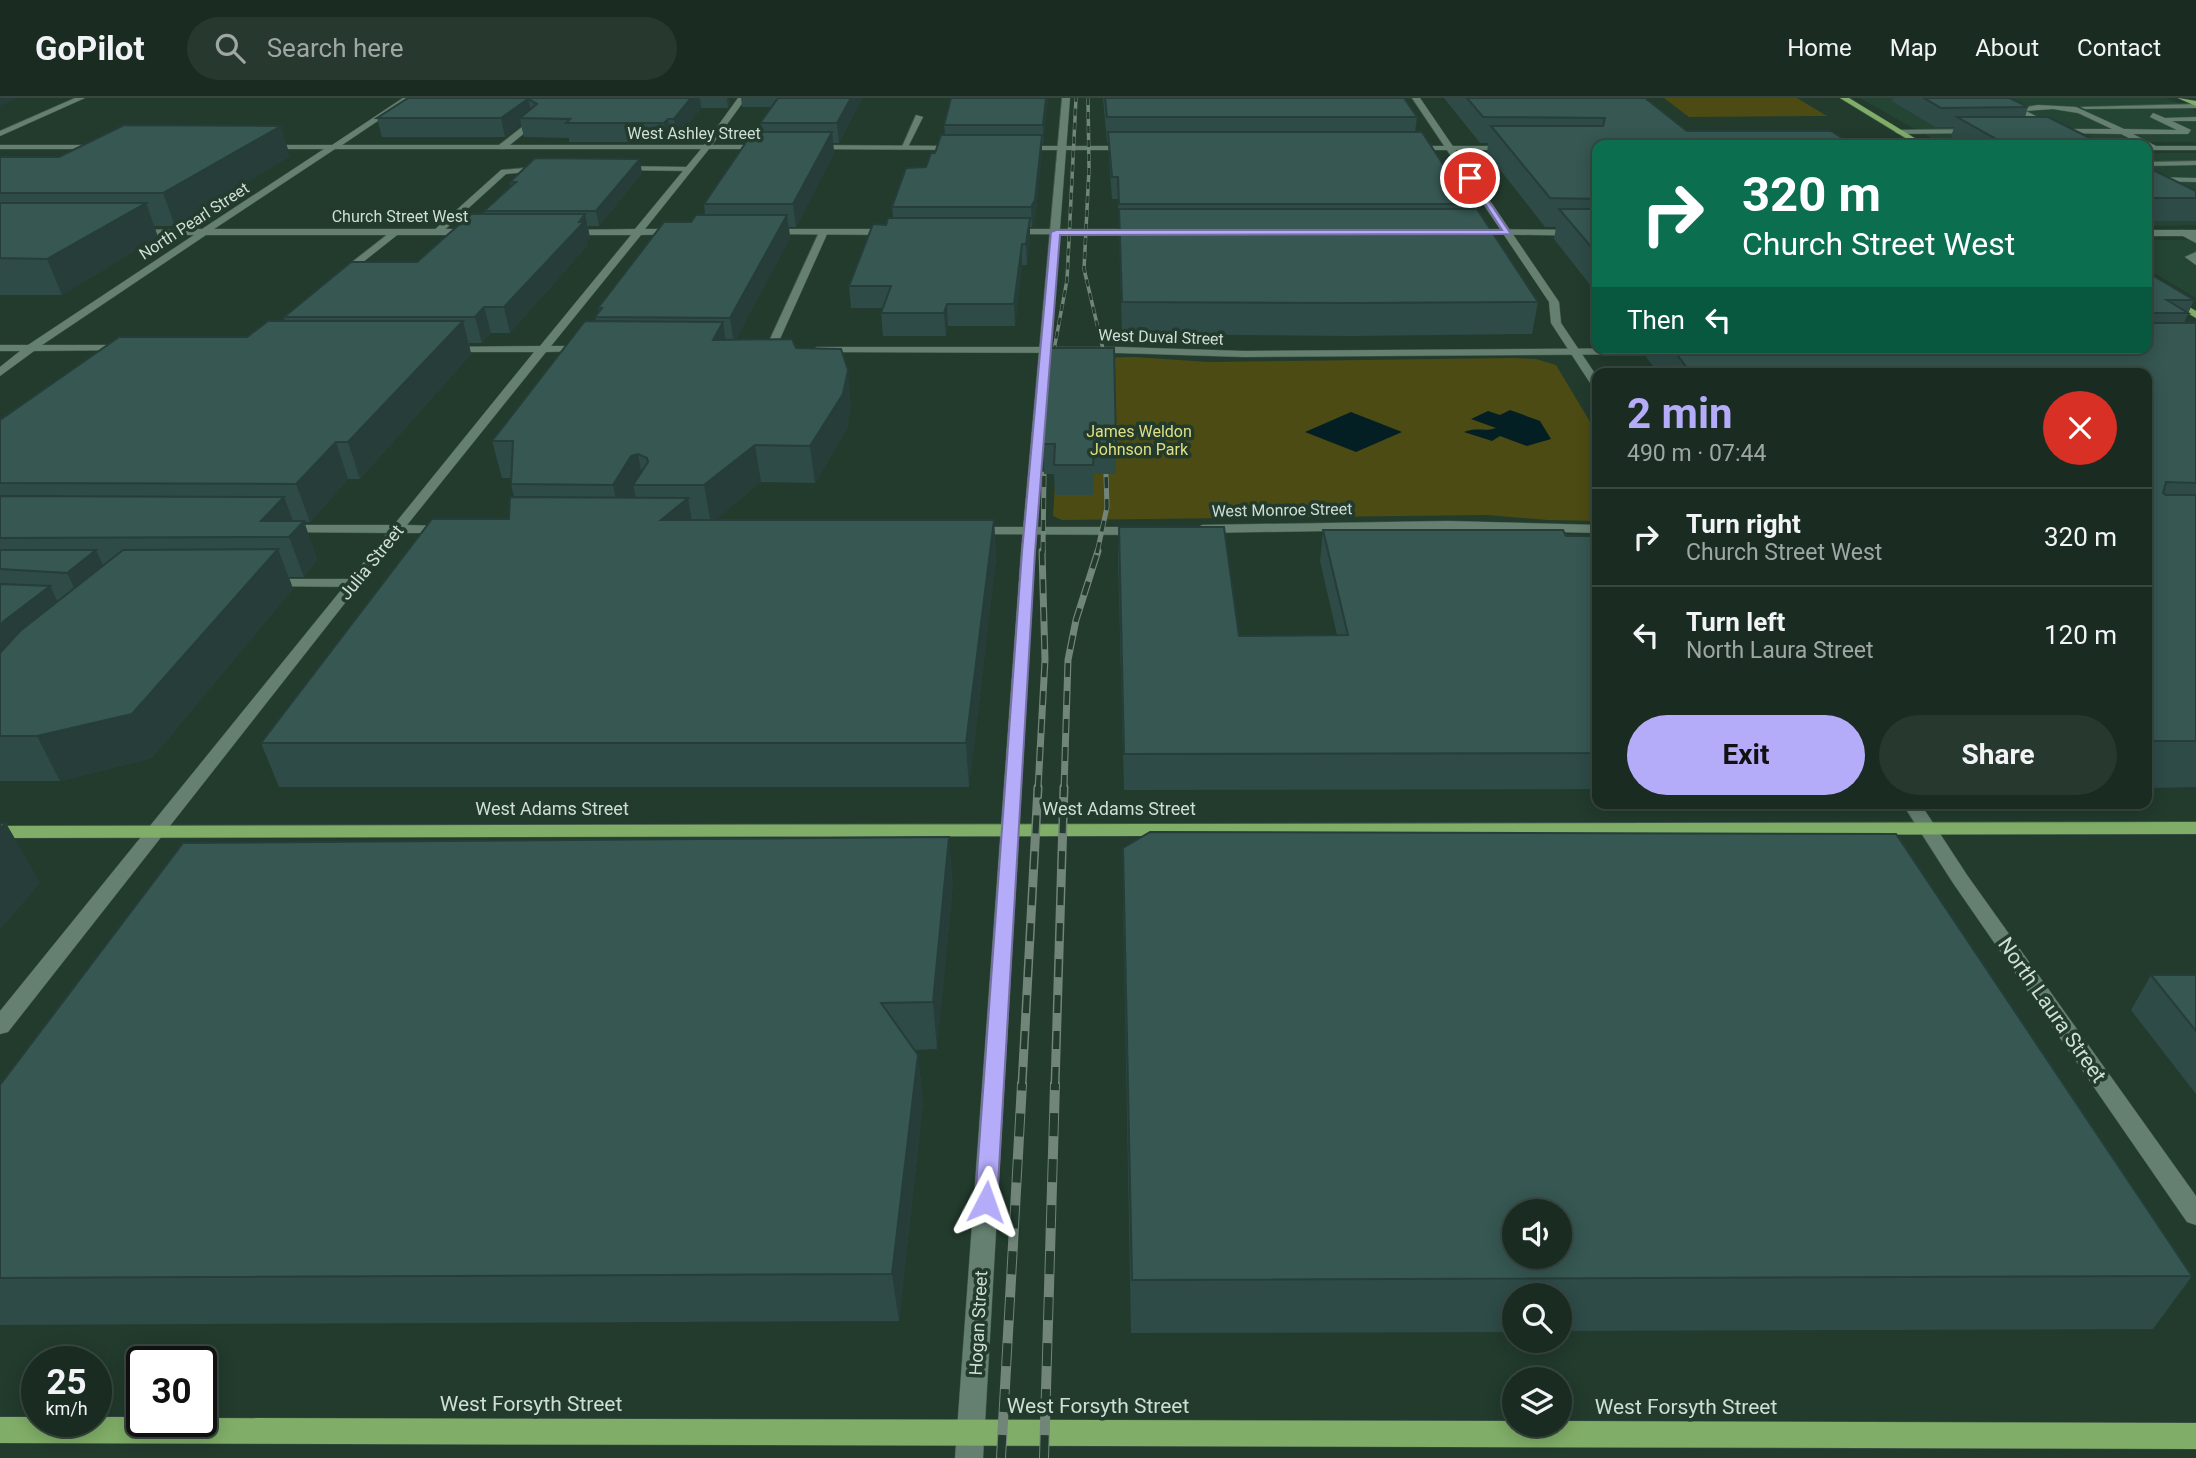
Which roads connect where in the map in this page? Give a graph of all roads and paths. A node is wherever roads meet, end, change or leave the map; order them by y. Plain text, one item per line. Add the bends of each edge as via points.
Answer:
1 (81, 98) edge
2 (408, 98) edge
3 (1066, 98) edge
4 (1416, 98) edge
5 (1844, 98) edge
6 (2060, 98) edge
7 (2182, 98) edge
8 (741, 99) edge
9 (730, 100) dead end
10 (2196, 105) edge
11 (2079, 108) junction
12 (919, 117) dead end
13 (2196, 119) edge
14 (534, 122) edge
15 (1981, 131) edge
16 (2034, 131) edge
17 (2060, 131) junction
18 (2119, 131) junction
19 (1899, 132) junction
20 (0, 134) edge
21 (1913, 140) edge
22 (2135, 140) edge
23 (0, 147) edge
24 (251, 147) edge
25 (335, 147) junction
26 (502, 147) junction
27 (706, 147) junction
28 (773, 147) edge
29 (799, 147) edge
30 (904, 148) junction
31 (972, 148) edge
32 (1013, 148) edge
33 (1063, 148) junction
34 (1139, 148) edge
35 (1404, 148) edge
36 (1449, 148) junction
37 (1519, 148) edge
38 (2152, 148) edge
39 (2196, 148) edge
40 (98, 155) edge
41 (2196, 163) edge
42 (2152, 164) edge
43 (556, 168) edge
44 (606, 168) edge
45 (689, 169) junction
46 (2152, 179) edge
47 (2196, 180) edge
48 (119, 232) edge
49 (206, 232) junction
50 (396, 232) junction
51 (437, 232) junction
52 (483, 232) edge
53 (562, 232) edge
54 (638, 232) junction
55 (689, 232) edge
56 (756, 232) edge
57 (823, 232) junction
58 (906, 232) edge
59 (1003, 232) edge
60 (1056, 232) junction
61 (1149, 232) edge
62 (1455, 232) edge
63 (1508, 232) junction
64 (1592, 233) edge
65 (2152, 233) edge
66 (2184, 233) junction
67 (2196, 233) edge
68 (2196, 240) edge
69 (2196, 255) edge
70 (2196, 262) edge
71 (329, 285) edge
72 (2152, 288) edge
73 (2196, 315) edge
74 (0, 348) edge
75 (32, 348) junction
76 (132, 348) edge
77 (436, 349) edge
78 (543, 349) junction
79 (592, 349) edge
80 (757, 349) edge
81 (770, 349) junction
82 (784, 349) edge
83 (810, 350) edge
84 (1044, 350) junction
85 (1574, 351) junction
86 (1592, 351) edge
87 (0, 373) edge
88 (1592, 378) edge
89 (271, 529) edge
90 (396, 529) junction
91 (1592, 529) edge
92 (463, 530) edge
93 (1186, 530) edge
94 (959, 531) edge
95 (1030, 531) junction
96 (1161, 531) edge
97 (254, 583) edge
98 (354, 583) junction
99 (1915, 809) edge
100 (2196, 828) edge
101 (1011, 829) junction
102 (1928, 829) junction
103 (0, 832) edge
104 (155, 832) junction
105 (0, 1026) edge
106 (2196, 1215) edge
107 (0, 1430) edge
108 (2196, 1436) edge
109 (970, 1446) edge

1 - 20 street
2 - 25 street, North Pearl Street
3 - 33 street, Hogan Street
4 - 36 street
5 - 19 main road
6 - 11 street via 2057,101
7 - 10 main road
8 - 9 street
8 - 27 street, Julia Street
10 - 11 street
11 - 17 street via 2018,109
11 - 18 street
12 - 30 street
13 - 18 street via 2157,117 2189,132
14 - 26 street
15 - 19 street
16 - 17 street
17 - 18 street
18 - 22 street
19 - 21 main road
23 - 40 street via 113,147
24 - 25 street, West Ashley Street
25 - 26 street, West Ashley Street
25 - 49 street, North Pearl Street
26 - 27 street, West Ashley Street
27 - 28 street, West Ashley Street
27 - 45 street, Julia Street
29 - 30 street
30 - 31 street
32 - 33 street
33 - 34 street
33 - 60 street, Hogan Street
35 - 36 street
36 - 37 street
36 - 63 street
38 - 39 street
41 - 42 street
43 - 51 street via 504,172
44 - 45 street
45 - 54 street, Julia Street
46 - 47 street
48 - 49 street, Church Street West
49 - 50 street, Church Street West
49 - 75 street, North Pearl Street
50 - 51 street, Church Street West
50 - 71 street
51 - 52 street, Church Street West
53 - 54 street
54 - 55 street
54 - 78 street, Julia Street
56 - 57 street
57 - 58 street
57 - 81 street
59 - 60 street
60 - 61 street
60 - 84 street, Hogan Street
62 - 63 street
63 - 64 street
63 - 85 street via 1554,302 1556,323
65 - 66 street
66 - 67 street
66 - 68 street
69 - 70 street via 2190,257
72 - 73 main road
74 - 75 street
75 - 76 street
75 - 87 street, North Pearl Street
77 - 78 street
78 - 79 street
78 - 90 street, Julia Street
80 - 81 street
81 - 82 street
83 - 84 street, West Duval Street
84 - 85 street, West Duval Street via 1232,354
84 - 95 street, Hogan Street
85 - 86 street, West Duval Street
85 - 88 street
89 - 90 street
90 - 92 street
90 - 98 street, Julia Street
91 - 93 street, West Monroe Street via 1435,525
94 - 95 street
95 - 96 street
95 - 101 street, Hogan Street
97 - 98 street
98 - 104 street, Julia Street
99 - 102 street, North Laura Street
100 - 102 main road, West Adams Street
101 - 102 main road, West Adams Street
101 - 104 main road, West Adams Street
101 - 109 street, Hogan Street
102 - 106 street, North Laura Street
103 - 104 main road, West Adams Street
104 - 105 street, Julia Street
107 - 109 main road, West Forsyth Street
108 - 109 main road, West Forsyth Street

